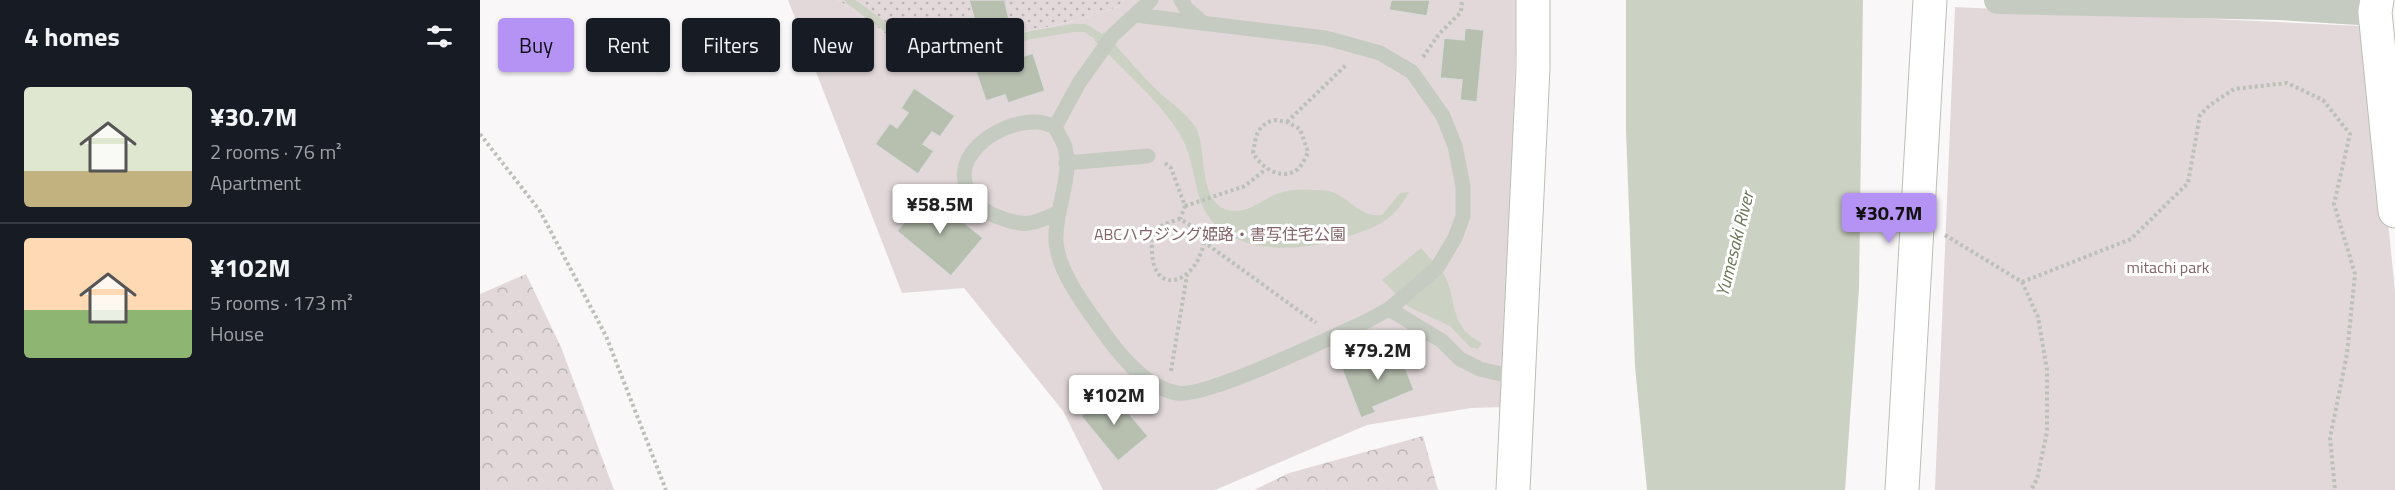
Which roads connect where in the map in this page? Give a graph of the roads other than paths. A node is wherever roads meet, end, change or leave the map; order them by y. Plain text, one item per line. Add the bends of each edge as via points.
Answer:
1 (1151, 0) edge
2 (1181, 0) edge
3 (1533, 0) edge
4 (1930, 0) edge
5 (1998, 0) edge
6 (2046, 0) edge
7 (2156, 2) edge
8 (2279, 3) edge
9 (2376, 6) edge
10 (1135, 15) junction
11 (1203, 23) junction
12 (1055, 127) junction
13 (1148, 156) road end
14 (1066, 163) junction
15 (2395, 211) edge
16 (1059, 212) junction
17 (1394, 304) junction
18 (1518, 378) junction
19 (1513, 490) edge
20 (1902, 490) edge

1 - 10 lane
2 - 11 lane
3 - 18 street
4 - 20 street
5 - 6 street
6 - 7 street
7 - 8 street
8 - 9 street
9 - 15 street
10 - 11 lane
10 - 12 lane via 1113,35 1079,83
11 - 17 lane via 1326,39 1380,53 1412,72 1443,116 1464,186 1463,216 1437,268
12 - 14 lane via 1065,147
12 - 16 lane via 1038,122 993,133 975,148 964,181 970,196 986,213 1006,220 1029,224
13 - 14 lane
14 - 16 lane
16 - 17 lane via 1056,243 1067,276 1112,344 1134,368 1178,394 1212,388 1333,336
17 - 18 lane via 1460,359 1480,369
18 - 19 street

